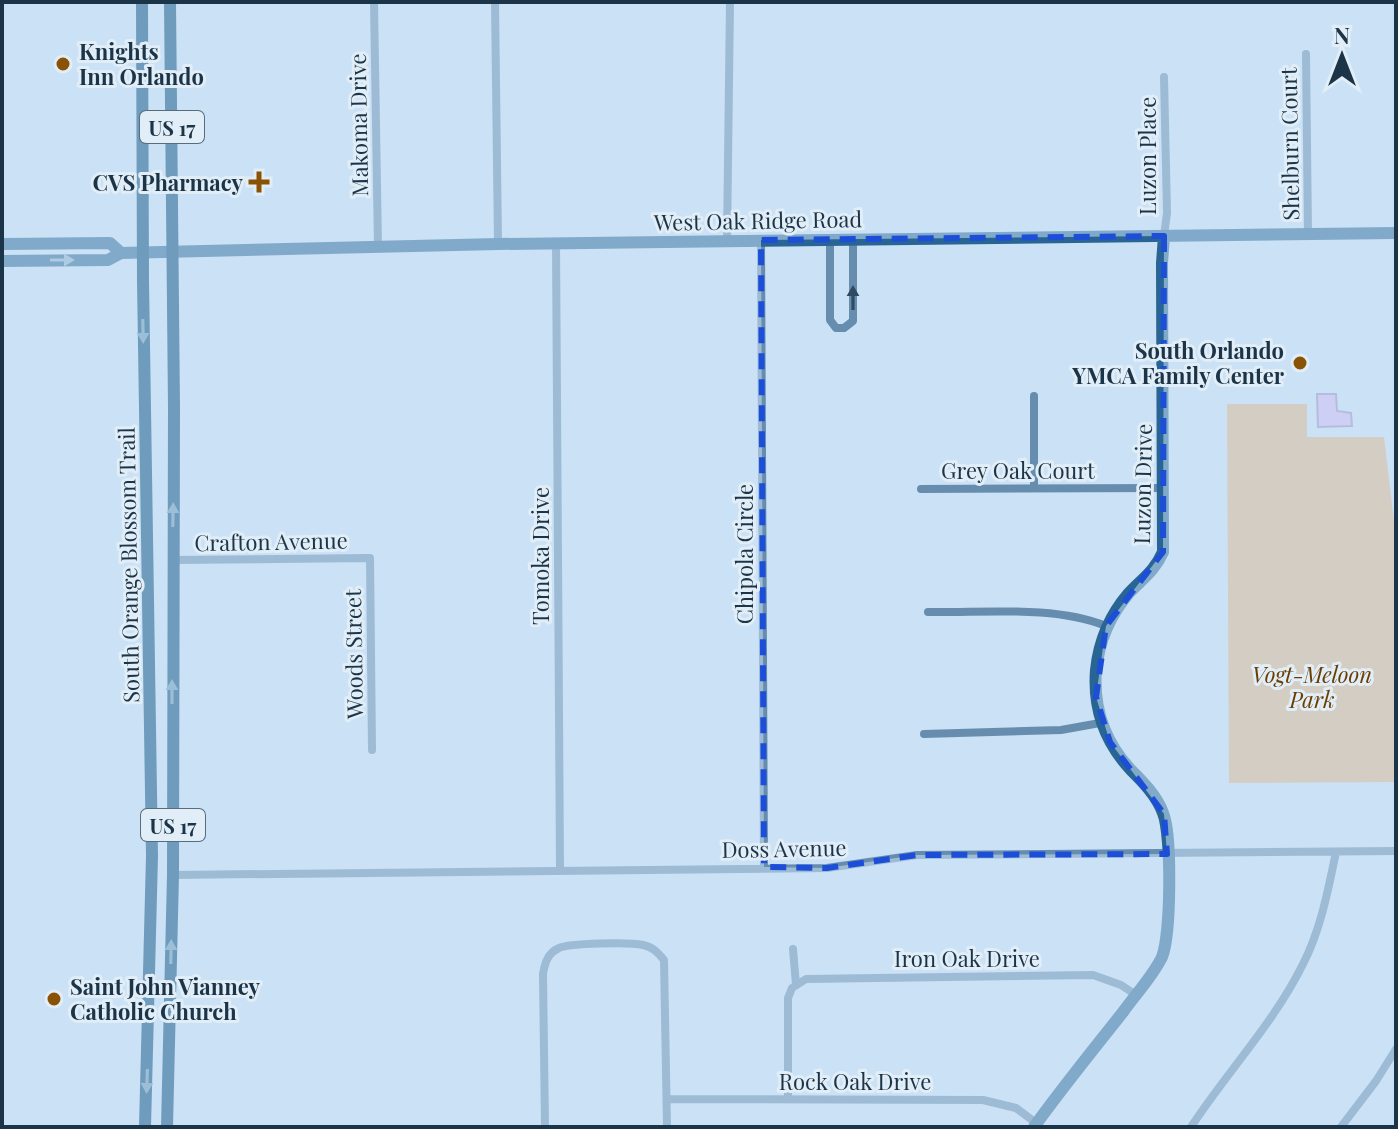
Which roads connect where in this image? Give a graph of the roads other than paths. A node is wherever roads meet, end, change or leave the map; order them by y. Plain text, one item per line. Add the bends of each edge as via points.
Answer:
1 (142, 2) edge
2 (170, 2) edge
3 (374, 2) edge
4 (495, 2) edge
5 (730, 2) edge
6 (1306, 54) dead end
7 (1164, 77) dead end
8 (1396, 233) edge
9 (1308, 234) junction
10 (1164, 236) junction
11 (830, 239) junction
12 (853, 239) junction
13 (761, 240) junction
14 (727, 241) junction
15 (556, 243) junction
16 (2, 244) edge
17 (498, 244) junction
18 (378, 247) junction
19 (173, 252) junction
20 (121, 253) junction
21 (142, 253) junction
22 (2, 261) edge
23 (1034, 396) dead end
24 (1034, 488) junction
25 (1164, 488) junction
26 (921, 489) dead end
27 (370, 558) joint
28 (173, 560) junction
29 (928, 612) dead end
30 (1106, 626) junction
31 (1100, 723) junction
32 (924, 734) dead end
33 (372, 750) dead end
34 (1396, 851) edge
35 (1336, 852) junction
36 (1167, 854) junction
37 (152, 856) junction
38 (764, 867) junction
39 (560, 869) junction
40 (173, 875) junction
41 (793, 949) dead end
42 (796, 985) junction
43 (1136, 995) junction
44 (1396, 1049) edge
45 (148, 1052) junction
46 (168, 1078) junction
47 (667, 1099) junction
48 (788, 1099) junction
49 (1035, 1125) edge
50 (145, 1127) edge
51 (167, 1127) edge
52 (545, 1127) edge
53 (667, 1127) edge
54 (1191, 1127) edge
55 (1341, 1127) edge

1 - 21 main road, South Orange Blossom Trail / US 17
2 - 19 main road, South Orange Blossom Trail / US 17
3 - 18 street, Makoma Drive
4 - 17 street
5 - 14 street
6 - 9 street, Shelburn Court
7 - 10 street, Luzon Place
8 - 9 main road, West Oak Ridge Road
9 - 10 main road, West Oak Ridge Road
10 - 12 main road, West Oak Ridge Road
10 - 25 main road, Luzon Drive
11 - 12 main road, West Oak Ridge Road
11 -> 12 street via 830,320 836,328 853,321
11 - 13 main road, West Oak Ridge Road
13 - 14 main road, West Oak Ridge Road
13 - 38 street, Chipola Circle
14 - 15 main road, West Oak Ridge Road
15 - 17 main road, West Oak Ridge Road
15 - 39 street, Tomoka Drive
16 - 20 main road, West Oak Ridge Road via 110,243
17 - 18 main road, West Oak Ridge Road
18 - 19 main road, West Oak Ridge Road
19 - 21 main road, West Oak Ridge Road
28 -> 19 main road, South Orange Blossom Trail / US 17
20 - 21 main road, West Oak Ridge Road
22 -> 20 main road, West Oak Ridge Road via 108,260
21 -> 37 main road, South Orange Blossom Trail / US 17
23 - 24 street
24 - 25 street, Grey Oak Court
24 - 26 street, Grey Oak Court
25 - 30 main road, Luzon Drive via 1163,552 1155,569
27 - 28 street, Crafton Avenue
27 - 33 street, Woods Street
40 -> 28 main road, South Orange Blossom Trail / US 17
29 - 30 street via 1060,614
30 - 31 main road, Luzon Drive via 1096,668
31 - 32 street via 1061,730
31 - 36 main road, Luzon Drive via 1164,814
34 - 35 street, Doss Avenue
35 - 36 street, Doss Avenue
35 - 54 street via 1322,918 1304,963
36 - 38 street, Doss Avenue via 917,855 827,868
36 - 43 main road, Luzon Drive via 1168,924 1162,957
37 - 40 main road
37 - 45 main road, South Orange Blossom Trail / US 17
38 - 39 street, Doss Avenue
39 - 40 street, Doss Avenue
46 -> 40 main road, South Orange Blossom Trail / US 17
41 - 42 street
42 - 43 street, Iron Oak Drive via 817,977 1093,975
42 - 48 street via 787,1005
43 - 49 main road, Luzon Drive
44 - 55 street
45 - 46 main road via 157,1057
45 -> 50 main road, South Orange Blossom Trail / US 17
46 - 51 main road, South Orange Blossom Trail / US 17
47 - 48 street, Rock Oak Drive
47 - 52 street via 664,960 642,944 569,944 546,960 543,974
47 - 53 street
48 - 49 street, Rock Oak Drive via 983,1100 1016,1108

